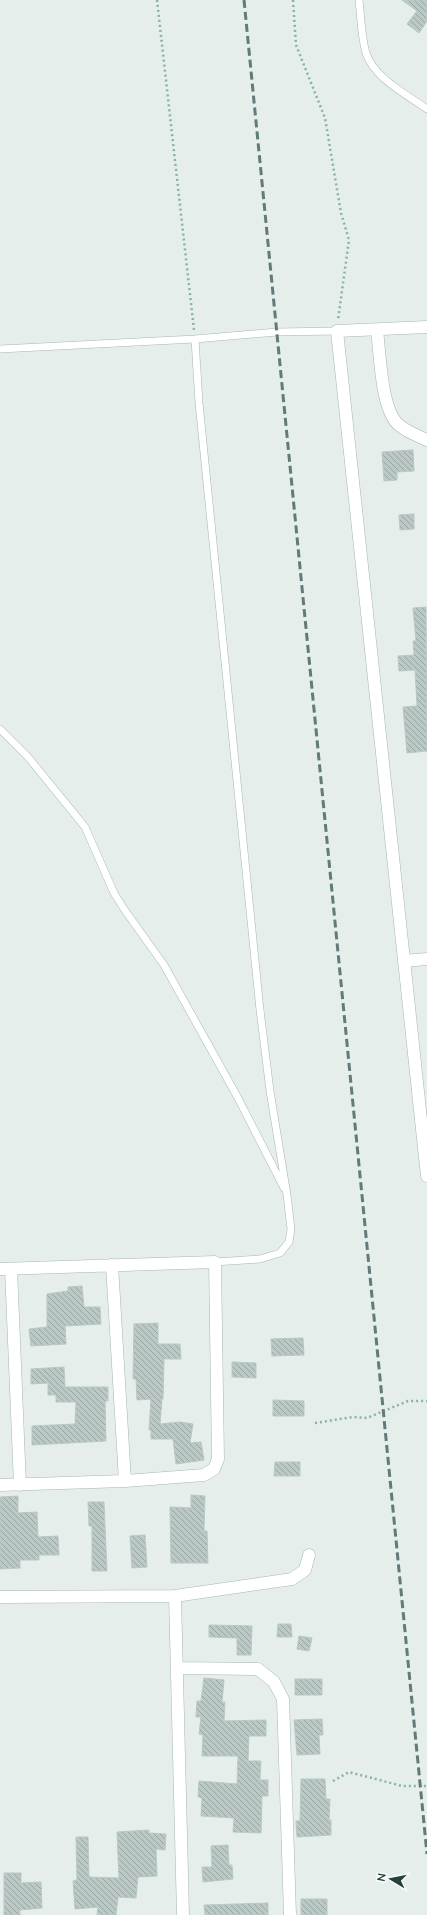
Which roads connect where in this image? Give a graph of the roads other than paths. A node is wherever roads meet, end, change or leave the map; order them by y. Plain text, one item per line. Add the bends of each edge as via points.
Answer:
1 (359, 0) edge
2 (427, 108) edge
3 (427, 327) edge
4 (377, 330) junction
5 (337, 331) junction
6 (195, 339) junction
7 (0, 349) edge
8 (427, 440) edge
9 (0, 729) edge
10 (427, 959) edge
11 (404, 961) junction
12 (427, 1176) edge
13 (287, 1195) junction
14 (215, 1262) junction
15 (112, 1265) junction
16 (6, 1269) edge
17 (125, 1481) junction
18 (0, 1485) edge
19 (20, 1485) junction
20 (309, 1555) dead end
21 (175, 1596) junction
22 (0, 1597) edge
23 (178, 1668) junction
24 (184, 1915) edge
25 (290, 1915) edge

1 - 2 lane via 366,52 370,62 392,84
3 - 4 street
4 - 5 street
4 - 8 street via 386,403 390,415 399,425
5 - 6 lane via 277,332
5 - 11 street
6 - 7 lane
6 - 13 lane via 199,403 260,1010
9 - 13 lane via 28,757 85,827 114,893 164,965 235,1092
10 - 11 street
11 - 12 street
13 - 14 lane via 291,1229 289,1242 280,1253 260,1259
14 - 15 street
14 - 17 street via 218,1460 214,1469 204,1475
15 - 16 street
15 - 17 street
16 - 19 street
17 - 19 street
18 - 19 street
20 - 21 street via 305,1570 292,1579
21 - 22 street
21 - 23 street
23 - 24 street
23 - 25 street via 258,1669 274,1682 283,1699

